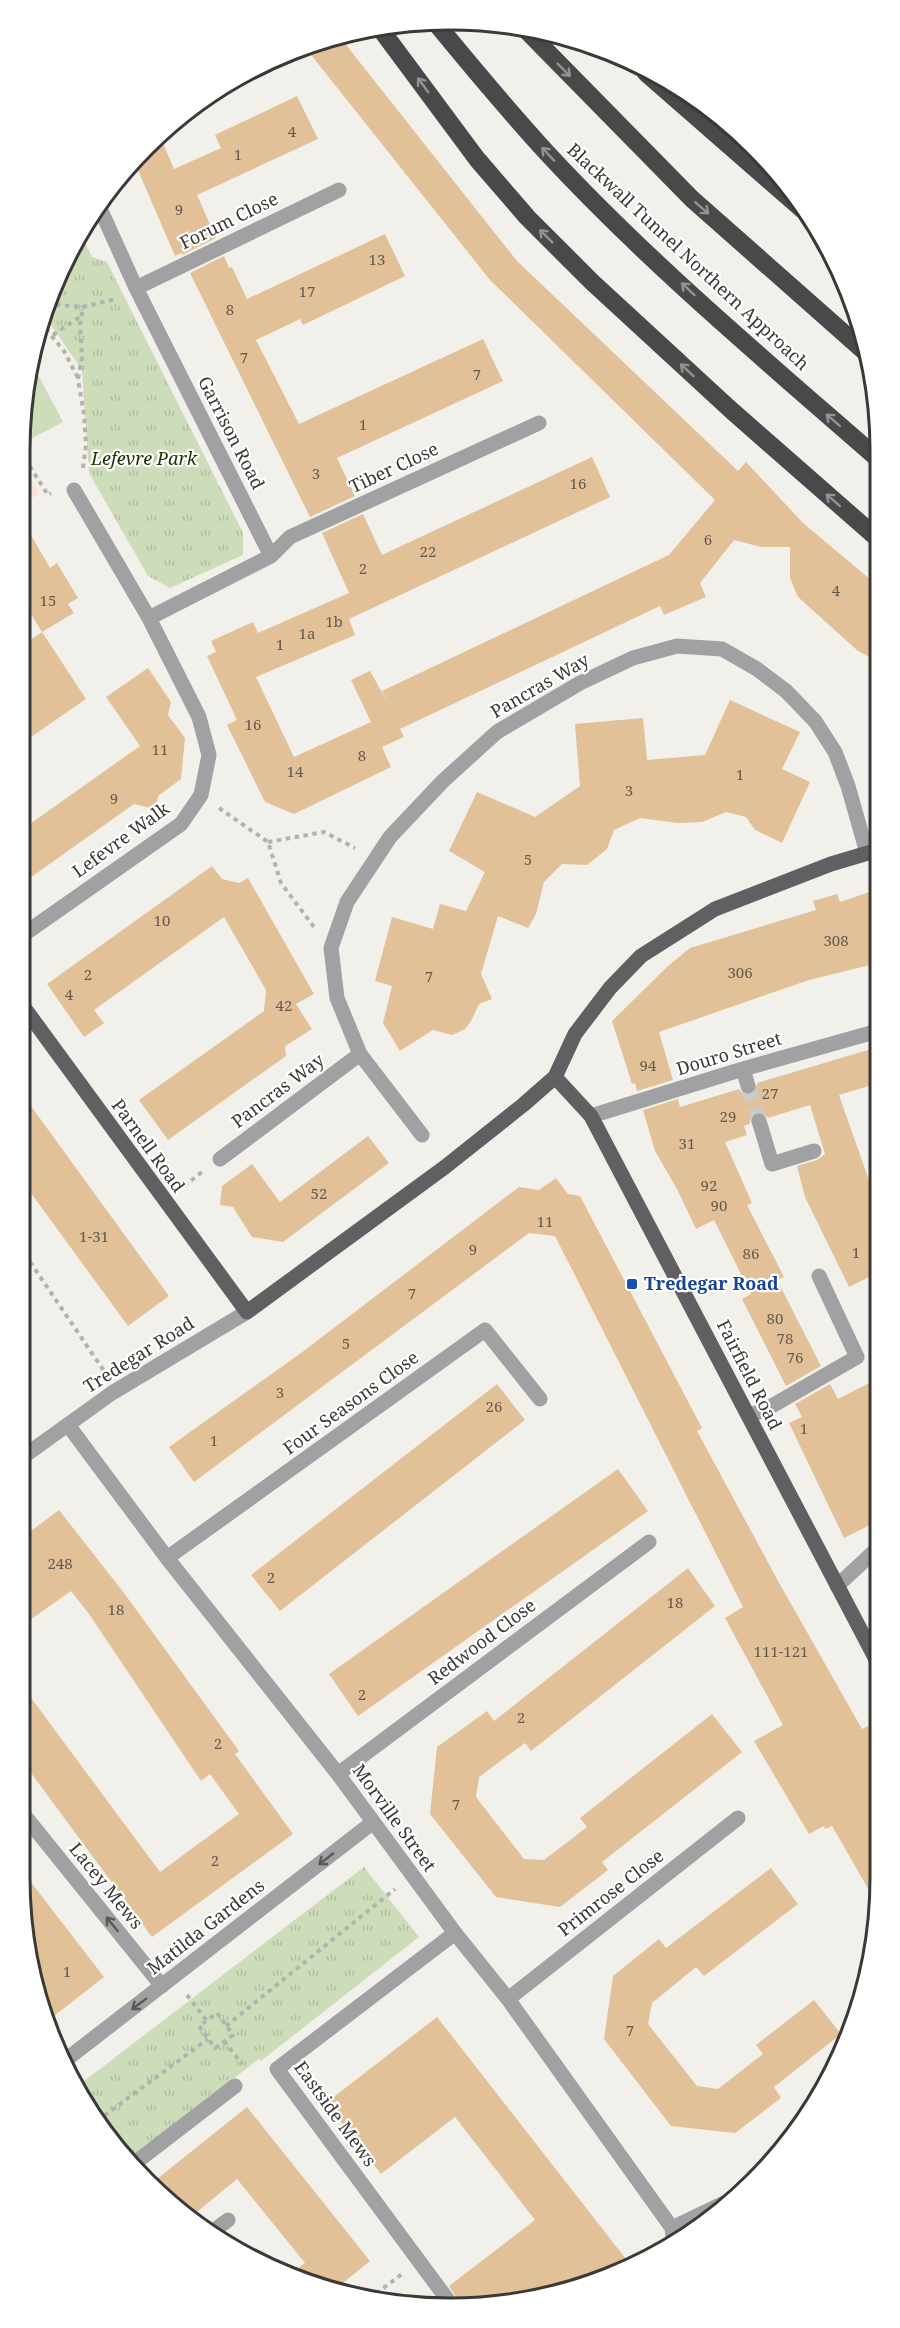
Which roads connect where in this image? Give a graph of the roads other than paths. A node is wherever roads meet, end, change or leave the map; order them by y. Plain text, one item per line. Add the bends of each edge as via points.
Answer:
1 (442, 30) edge
2 (385, 35) edge
3 (534, 39) edge
4 (667, 91) edge
5 (779, 189) edge
6 (339, 190) dead end
7 (103, 214) edge
8 (136, 288) junction
9 (857, 345) edge
10 (539, 423) dead end
11 (870, 452) edge
12 (72, 487) road end
13 (870, 532) edge
14 (271, 556) junction
15 (149, 618) junction
16 (870, 846) edge
17 (870, 852) edge
18 (30, 931) edge
19 (30, 1016) edge
20 (870, 1038) edge
21 (360, 1054) junction
22 (743, 1069) junction
23 (555, 1077) junction
24 (748, 1086) tunnel mouth
25 (591, 1116) junction
26 (759, 1121) tunnel mouth
27 (422, 1135) dead end
28 (814, 1152) dead end
29 (220, 1159) dead end
30 (819, 1276) dead end
31 (248, 1312) junction
32 (540, 1399) dead end
33 (749, 1416) junction
34 (68, 1425) junction
35 (30, 1452) edge
36 (649, 1542) dead end
37 (870, 1555) edge
38 (167, 1558) junction
39 (837, 1586) junction
40 (870, 1648) edge
41 (338, 1774) junction
42 (738, 1818) dead end
43 (30, 1822) edge
44 (372, 1823) junction
45 (455, 1933) junction
46 (168, 1982) junction
47 (508, 1999) junction
48 (70, 2057) edge
49 (235, 2086) dead end
50 (139, 2160) edge
51 (703, 2213) edge
52 (228, 2220) dead end
53 (218, 2228) edge
54 (672, 2228) junction
55 (673, 2234) edge
56 (446, 2298) edge

11 -> 1 highway, Blackwall Tunnel Northern Approach via 627,234 548,154
13 -> 2 highway via 731,410 527,217 477,159
3 -> 9 highway via 692,199
4 - 5 highway
6 - 8 street, Forum Close
7 - 8 street, Garrison Road
8 - 14 street, Garrison Road
10 - 14 street, Tiber Close via 290,537
12 - 15 street, Lefevre Walk
14 - 15 street
15 - 18 street, Lefevre Walk via 200,717 208,755 201,795 181,824
16 - 21 street, Pancras Way via 835,752 815,721 786,691 722,649 677,646 633,658 580,683 497,732 443,781 375,858 347,902 331,948 337,998
17 - 23 main road, Tredegar Road via 715,909 641,956 575,1034
19 - 31 main road, Parnell Road
20 - 22 street, Douro Street
21 - 27 street, Pancras Way
21 - 29 street, Pancras Way
22 - 24 street
22 - 25 street, Douro Street
23 - 25 main road, Fairfield Road
23 - 31 main road, Tredegar Road via 445,1167
25 - 33 main road, Fairfield Road
26 - 28 street via 772,1164
30 - 33 street via 857,1357
31 - 34 street, Tredegar Road via 112,1393
32 - 38 street, Four Seasons Close via 485,1330
33 - 39 main road, Fairfield Road
34 - 35 street, Tredegar Road
34 - 38 street, Morville Street
36 - 41 street, Redwood Close
37 - 39 street
38 - 41 street, Morville Street
39 - 40 main road, Fairfield Road
41 - 44 street, Morville Street
42 - 47 street, Primrose Close
46 -> 43 street, Lacey Mews
44 - 45 street, Morville Street
44 -> 46 street, Matilda Gardens
45 - 47 street, Morville Street
45 - 56 street, Eastside Mews via 277,2069
46 -> 48 street, Matilda Gardens
47 - 54 street, Morville Street
49 - 50 street
51 - 54 street
52 - 53 street
54 - 55 street, Morville Street

